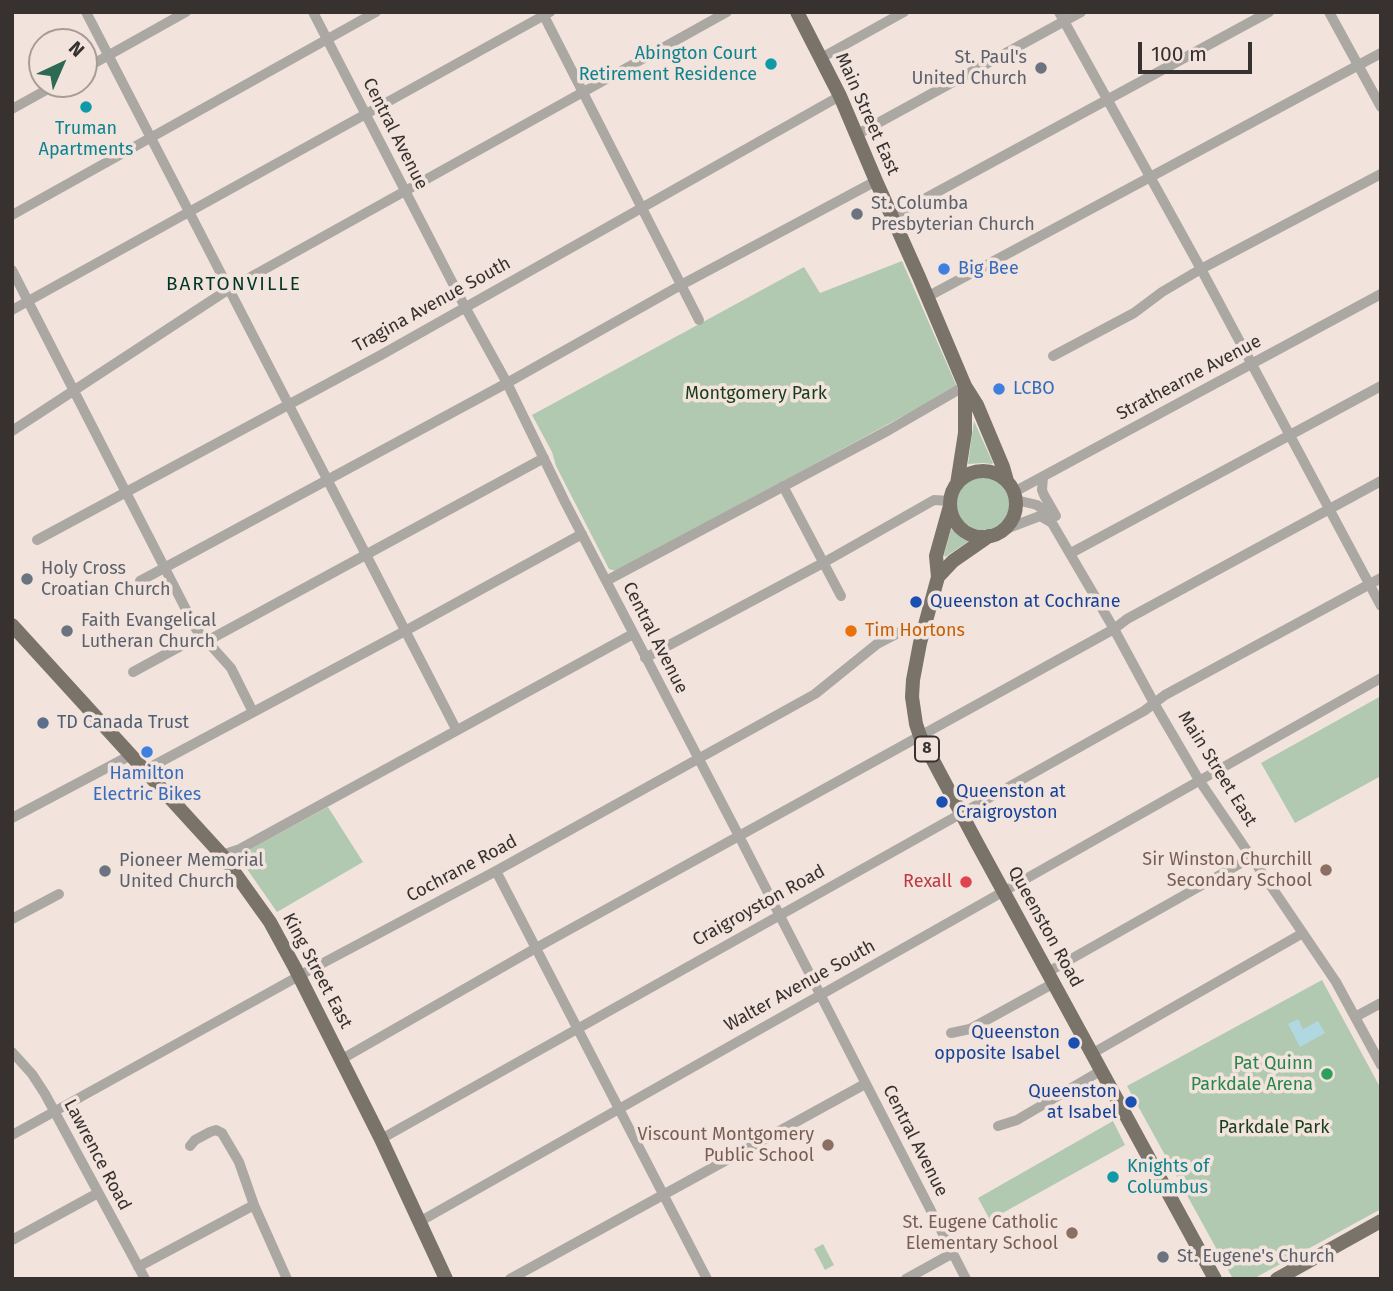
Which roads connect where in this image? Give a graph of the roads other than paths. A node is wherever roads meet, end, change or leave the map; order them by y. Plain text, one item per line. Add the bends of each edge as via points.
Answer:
1 (86, 12) edge
2 (186, 12) edge
3 (313, 12) edge
4 (376, 12) edge
5 (727, 12) edge
6 (797, 12) edge
7 (905, 12) edge
8 (1081, 12) edge
9 (1269, 12) edge
10 (1329, 12) edge
11 (546, 13) edge
12 (1062, 17) edge
13 (327, 40) junction
14 (1381, 53) edge
15 (109, 55) junction
16 (821, 58) junction
17 (98, 61) edge
18 (1359, 65) junction
19 (583, 91) junction
20 (840, 96) junction
21 (32, 98) edge
22 (1108, 100) junction
23 (1381, 107) edge
24 (12, 109) edge
25 (366, 114) junction
26 (856, 135) junction
27 (151, 138) junction
28 (1381, 174) edge
29 (1151, 178) junction
30 (876, 181) junction
31 (404, 191) junction
32 (642, 207) junction
33 (190, 212) junction
34 (12, 215) edge
35 (891, 217) junction
36 (12, 270) edge
37 (1201, 270) junction
38 (681, 285) junction
39 (229, 289) junction
40 (1381, 294) edge
41 (928, 297) junction
42 (28, 301) junction
43 (465, 307) junction
44 (12, 310) edge
45 (699, 320) dead end
46 (1054, 356) dead end
47 (1252, 364) junction
48 (507, 383) junction
49 (965, 386) junction
50 (1381, 386) edge
51 (74, 390) junction
52 (289, 404) junction
53 (12, 430) edge
54 (1290, 435) junction
55 (544, 458) junction
56 (1043, 477) junction
57 (327, 480) junction
58 (1381, 481) edge
59 (957, 484) junction
60 (783, 486) junction
61 (1012, 491) junction
62 (125, 492) junction
63 (950, 504) junction
64 (1329, 509) junction
65 (1055, 527) junction
66 (997, 533) junction
67 (582, 534) junction
68 (37, 540) dead end
69 (1071, 553) junction
70 (366, 555) junction
71 (822, 563) junction
72 (164, 568) junction
73 (938, 577) junction
74 (1381, 578) edge
75 (140, 581) dead end
76 (606, 582) junction
77 (1369, 584) junction
78 (841, 596) dead end
79 (1381, 606) edge
80 (12, 625) edge
81 (1114, 629) junction
82 (405, 631) junction
83 (633, 634) junction
84 (922, 635) junction
85 (204, 638) junction
86 (645, 658) junction
87 (133, 672) dead end
88 (1381, 678) edge
89 (1154, 703) junction
90 (253, 712) junction
91 (456, 729) junction
92 (920, 736) junction
93 (131, 755) junction
94 (698, 759) junction
95 (145, 770) junction
96 (1199, 780) junction
97 (961, 813) junction
98 (12, 818) edge
99 (739, 836) junction
100 (222, 856) junction
101 (1250, 858) junction
102 (496, 871) junction
103 (1003, 891) junction
104 (59, 894) dead end
105 (780, 915) junction
106 (12, 919) edge
107 (1303, 933) junction
108 (536, 948) junction
109 (299, 977) junction
110 (1051, 977) junction
111 (820, 995) junction
112 (1381, 1003) edge
113 (1355, 1017) junction
114 (577, 1029) junction
115 (951, 1033) dead end
116 (12, 1052) edge
117 (1093, 1053) junction
118 (342, 1059) junction
119 (1381, 1065) edge
120 (1102, 1070) junction
121 (865, 1084) junction
122 (619, 1108) junction
123 (54, 1112) junction
124 (998, 1126) dead end
125 (12, 1135) edge
126 (381, 1139) junction
127 (190, 1146) dead end
128 (98, 1193) junction
129 (664, 1195) junction
130 (254, 1205) junction
131 (419, 1222) junction
132 (1381, 1222) edge
133 (12, 1241) edge
134 (953, 1252) junction
135 (138, 1267) junction
136 (145, 1279) edge
137 (287, 1279) edge
138 (446, 1279) edge
139 (510, 1279) edge
140 (706, 1279) edge
141 (906, 1279) edge
142 (966, 1279) edge
143 (1215, 1279) edge
144 (1277, 1279) edge

1 - 15 street
2 - 15 street
3 - 13 street, Central Avenue
4 - 13 street
5 - 19 street
6 - 16 main road, Main Street East
7 - 16 street
8 - 12 street
9 - 22 street
10 - 18 street
11 - 19 street
11 - 25 street
12 - 22 street
12 - 26 street
13 - 25 street, Central Avenue
13 - 27 street
14 - 18 street
15 - 17 street
15 - 27 street
16 - 20 main road, Main Street East
18 - 23 street
18 - 29 street
19 - 31 street
19 - 32 street
20 - 26 main road, Main Street East
20 - 32 street, Tragina Avenue South
21 - 24 street
22 - 29 street
22 - 35 street
25 - 31 street, Central Avenue
25 - 33 street
26 - 30 main road, Main Street East
27 - 33 street
27 - 34 street
28 - 37 street
29 - 37 street
29 - 41 street
30 - 35 main road, Main Street East
30 - 38 street
31 - 39 street
31 - 43 street, Central Avenue
32 - 38 street
32 - 43 street, Tragina Avenue South
33 - 39 street
33 - 42 street
35 - 41 main road, Main Street East
36 - 42 street
37 - 46 street via 1135,313
37 - 47 street
38 - 45 street
38 - 48 street
39 - 51 street
39 - 52 street
40 - 47 street, Strathearne Avenue
41 - 49 main road, Main Street East
42 - 44 street
42 - 51 street
43 - 48 street, Central Avenue
43 - 52 street, Tragina Avenue South
47 - 54 street
47 - 56 street, Strathearne Avenue
48 - 55 street, Central Avenue
48 - 57 street
49 - 59 main road, Main Street East via 965,433
49 - 60 street
49 - 61 main road, Main Street East
50 - 54 street
51 - 53 street
51 - 62 street
52 - 57 street
52 - 62 street, Tragina Avenue South
54 - 64 street
54 - 69 street
55 - 67 street, Central Avenue
55 - 70 street
56 - 61 street, Strathearne Avenue
56 - 65 street via 1042,490 1055,514
57 - 70 street
57 - 72 street
58 - 64 street
59 - 61 main road via 965,476 992,472
59 - 63 main road
60 - 71 street
60 - 76 street
61 - 65 street, Main Street East via 1044,509
61 - 66 main road via 1013,517
62 - 68 street, Tragina Avenue South
62 - 72 street
63 - 66 main road via 954,520 968,533 982,537
63 - 71 street via 934,500
63 - 73 main road, Queenston Road / 8 via 936,556
64 - 77 street
64 - 81 street
65 - 66 street via 1040,516
65 - 69 street, Main Street East
66 - 73 main road, Queenston Road / 8 via 963,552
67 - 76 street, Central Avenue
67 - 82 street
69 - 81 street, Main Street East
70 - 82 street
70 - 85 street
71 - 78 street
71 - 86 street
72 - 75 street
72 - 85 street
73 - 84 main road, Queenston Road / 8
74 - 77 street, Craigroyston Road
76 - 83 street, Central Avenue
77 - 79 street
77 - 89 street, Craigroyston Road
80 - 93 main road, King Street East
81 - 89 street, Main Street East
81 - 92 street
82 - 90 street
82 - 91 street
83 - 86 street, Central Avenue
83 - 91 street
84 - 92 main road, Queenston Road / 8 via 912,697
84 - 94 street, Cochrane Road via 900,632 878,643 815,694
85 - 87 street
85 - 90 street via 231,668
86 - 94 street, Central Avenue
88 - 96 street, Walter Avenue South
89 - 96 street, Main Street East
89 - 97 street, Craigroyston Road
90 - 95 street
91 - 100 street
92 - 97 main road, Queenston Road / 8
92 - 99 street
93 - 95 main road, King Street East
93 - 98 street
94 - 99 street, Central Avenue
94 - 102 street, Cochrane Road
95 - 100 main road, King Street East
96 - 101 street, Main Street East
96 - 103 street, Walter Avenue South
97 - 103 main road, Queenston Road / 8
97 - 105 street, Craigroyston Road
99 - 105 street, Central Avenue
99 - 108 street
100 - 109 main road, King Street East via 270,922
101 - 107 street, Main Street East
101 - 110 street
102 - 108 street
102 - 109 street, Cochrane Road
103 - 110 main road, Queenston Road / 8
103 - 111 street, Walter Avenue South
104 - 106 street
105 - 111 street, Central Avenue
105 - 114 street, Craigroyston Road
107 - 113 street, Main Street East
107 - 117 street
108 - 114 street
108 - 118 street
109 - 118 main road, King Street East
109 - 123 street, Cochrane Road
110 - 115 street via 970,1029
110 - 117 main road, Queenston Road / 8
111 - 121 street, Central Avenue
111 - 122 street, Walter Avenue South
112 - 113 street
113 - 119 street, Main Street East
114 - 122 street
114 - 126 street, Craigroyston Road
116 - 123 street, Lawrence Road via 32,1074
117 - 120 main road, Queenston Road / 8
118 - 126 main road, King Street East
120 - 124 street via 1017,1120
120 - 143 main road, Queenston Road / 8
121 - 129 street
121 - 134 street, Central Avenue
122 - 129 street
122 - 131 street, Walter Avenue South
123 - 125 street, Cochrane Road
123 - 128 street, Lawrence Road
126 - 131 main road, King Street East
127 - 130 street via 210,1132 222,1133 239,1162
128 - 133 street
128 - 135 street, Lawrence Road
129 - 139 street
129 - 140 street
130 - 135 street
130 - 137 street
131 - 138 main road, King Street East
132 - 144 main road
134 - 141 street
134 - 142 street, Central Avenue
135 - 136 street, Lawrence Road

